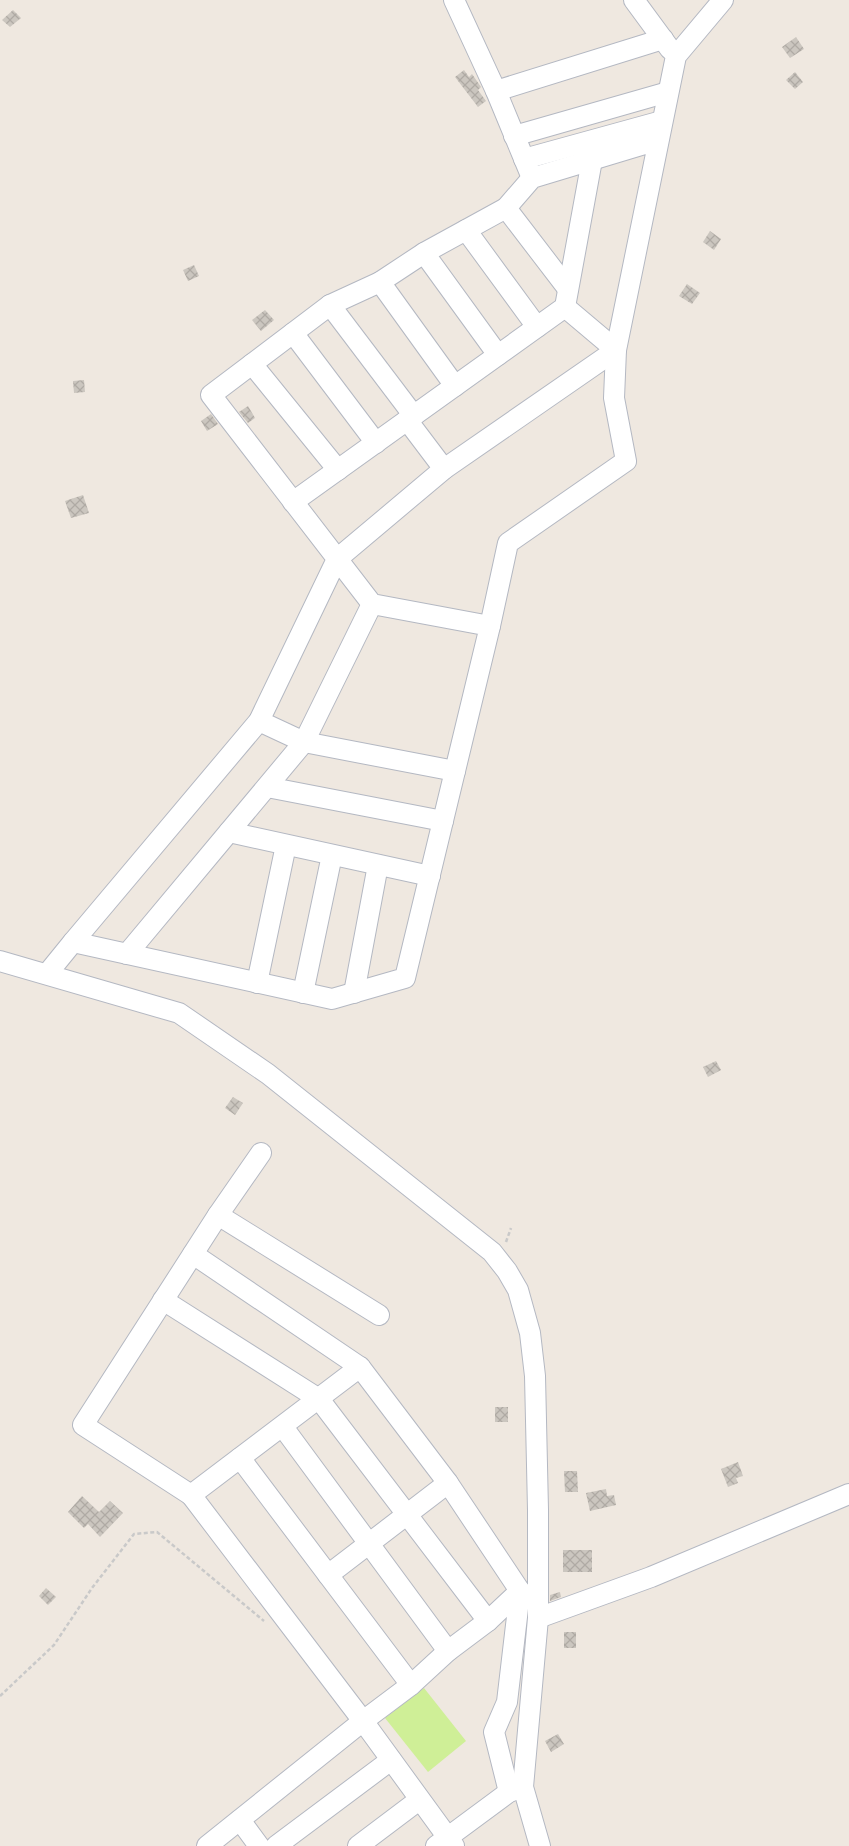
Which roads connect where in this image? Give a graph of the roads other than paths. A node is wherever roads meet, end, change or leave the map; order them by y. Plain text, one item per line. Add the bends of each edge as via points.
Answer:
1 (454, 0) edge
2 (634, 0) edge
3 (724, 0) edge
4 (662, 39) junction
5 (676, 56) junction
6 (496, 92) junction
7 (668, 92) junction
8 (660, 131) junction
9 (514, 136) junction
10 (524, 159) junction
11 (592, 160) junction
12 (532, 178) junction
13 (506, 208) junction
14 (466, 230) junction
15 (424, 253) junction
16 (380, 282) junction
17 (566, 298) junction
18 (330, 305) junction
19 (537, 327) junction
20 (293, 333) junction
21 (616, 350) junction
22 (498, 356) junction
23 (252, 364) junction
24 (455, 386) junction
25 (411, 418) junction
26 (376, 443) junction
27 (444, 469) junction
28 (338, 470) junction
29 (293, 502) junction
30 (337, 559) junction
31 (372, 604) junction
32 (490, 626) junction
33 (260, 721) junction
34 (304, 742) junction
35 (455, 771) junction
36 (267, 787) junction
37 (443, 821) junction
38 (229, 832) junction
39 (286, 845) junction
40 (332, 855) junction
41 (378, 865) junction
42 (430, 876) junction
43 (73, 942) junction
44 (127, 954) junction
45 (0, 961) edge
46 (47, 974) junction
47 (257, 983) junction
48 (303, 993) junction
49 (354, 993) junction
50 (261, 1153) dead end
51 (218, 1215) junction
52 (193, 1254) junction
53 (163, 1300) junction
54 (379, 1315) dead end
55 (360, 1367) junction
56 (319, 1398) junction
57 (283, 1427) junction
58 (240, 1458) junction
59 (448, 1484) junction
60 (849, 1494) edge
61 (191, 1495) junction
62 (407, 1514) junction
63 (369, 1544) junction
64 (328, 1575) junction
65 (520, 1591) junction
66 (538, 1618) junction
67 (488, 1621) junction
68 (448, 1651) junction
69 (411, 1685) junction
70 (363, 1721) junction
71 (392, 1760) junction
72 (516, 1790) junction
73 (420, 1800) junction
74 (240, 1820) junction
75 (446, 1843) edge
76 (206, 1846) edge
77 (259, 1846) edge
78 (276, 1846) edge
79 (358, 1846) edge
80 (540, 1846) edge

1 - 6 street
2 - 4 street
3 - 5 street
4 - 5 street
4 - 6 street
5 - 7 street
6 - 9 street
7 - 8 street
7 - 9 street
8 - 10 street
8 - 11 street
8 - 21 street
9 - 10 street
10 - 12 street
11 - 12 street
11 - 17 street
12 - 13 street
13 - 14 street
13 - 17 street
14 - 15 street
14 - 19 street
15 - 16 street
15 - 22 street
16 - 18 street
16 - 24 street
17 - 19 street
17 - 21 street
18 - 20 street
18 - 25 street
19 - 22 street
20 - 23 street
20 - 26 street
21 - 27 street
21 - 32 street via 614,398 626,462 508,543
22 - 24 street
23 - 28 street
23 - 29 street via 211,395
24 - 25 street
25 - 26 street
25 - 27 street
26 - 28 street
27 - 30 street
28 - 29 street
29 - 30 street
30 - 31 street
30 - 33 street
31 - 32 street
31 - 34 street
32 - 35 street
33 - 34 street
33 - 43 street
34 - 35 street
34 - 36 street
35 - 37 street
36 - 37 street
36 - 38 street
37 - 42 street
38 - 39 street
38 - 44 street
39 - 40 street
39 - 47 street
40 - 41 street
40 - 48 street
41 - 42 street
41 - 49 street
42 - 49 street via 405,978
43 - 44 street
43 - 46 street
44 - 47 street
45 - 46 street
46 - 66 street via 179,1013 268,1074 492,1252 507,1271 518,1290 530,1333 535,1376
47 - 48 street
48 - 49 street via 332,999
50 - 51 street
51 - 52 street
51 - 54 street
52 - 53 street
52 - 55 street
53 - 56 street
53 - 61 street via 83,1425
55 - 56 street
55 - 59 street
56 - 57 street
56 - 62 street
57 - 58 street
57 - 63 street
58 - 61 street
58 - 64 street
59 - 62 street
59 - 65 street
60 - 66 street via 651,1577
61 - 70 street
62 - 63 street
62 - 67 street
63 - 64 street
63 - 68 street
64 - 69 street
65 - 67 street
65 - 72 street via 507,1702 494,1732
66 - 72 street
67 - 68 street
68 - 69 street
69 - 70 street
70 - 71 street
70 - 74 street
71 - 73 street
71 - 78 street
72 - 75 street
72 - 80 street
73 - 75 street
73 - 79 street
74 - 76 street
74 - 77 street

